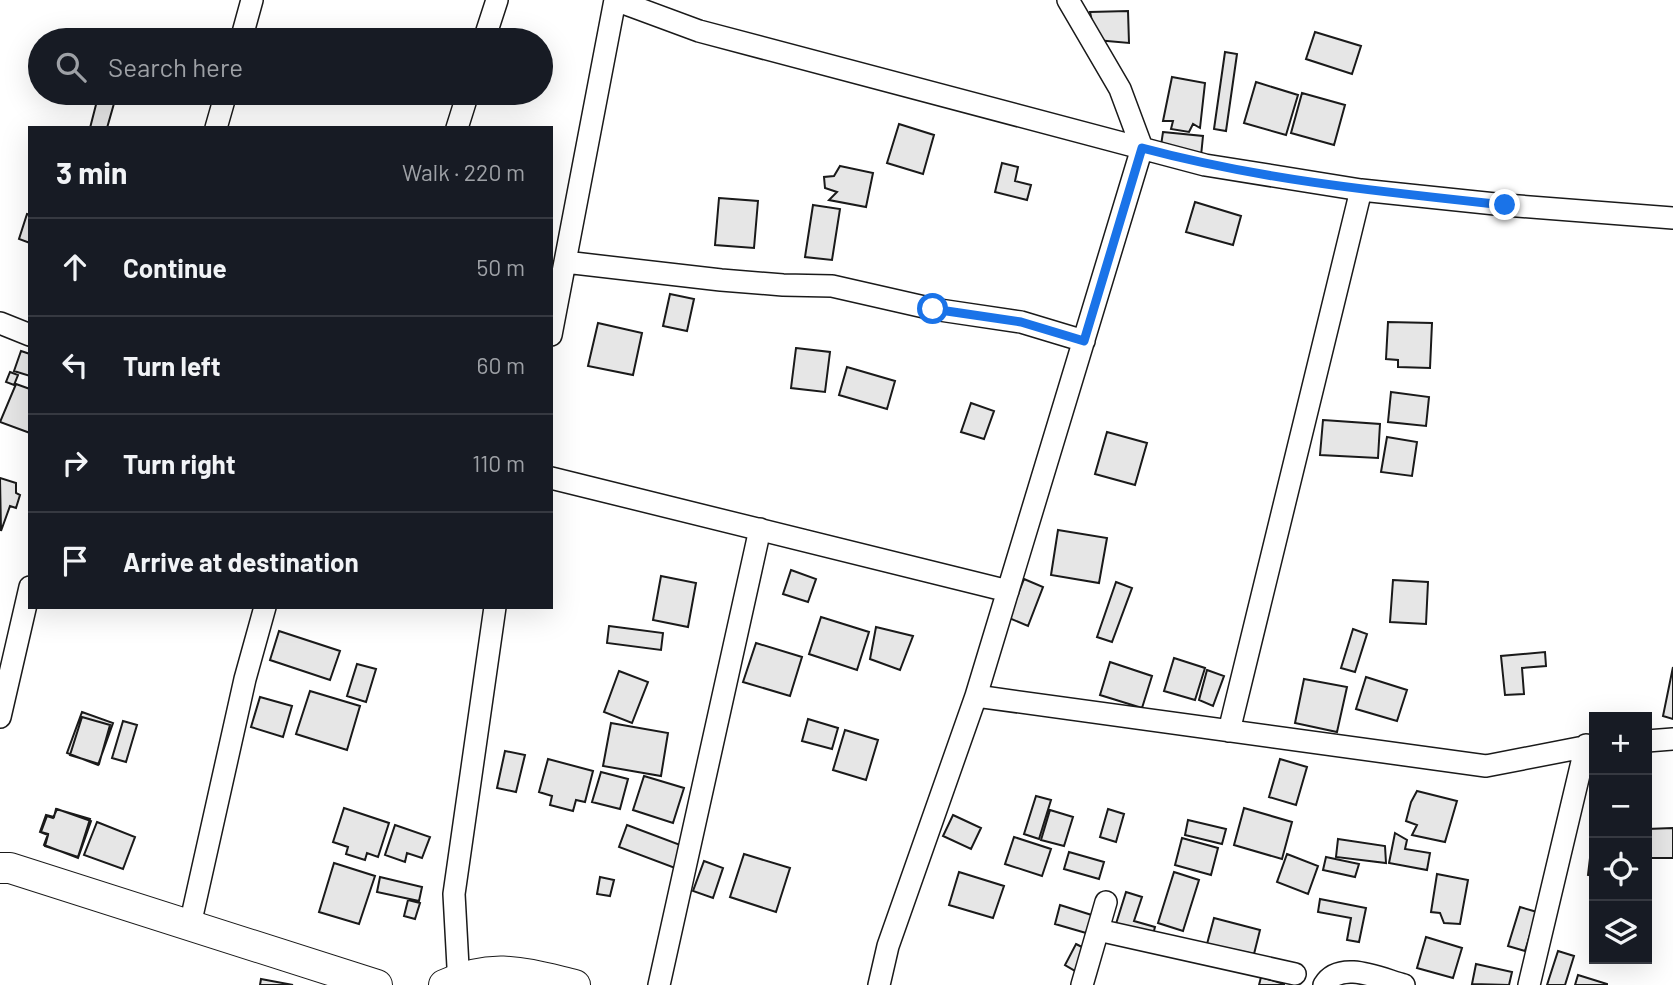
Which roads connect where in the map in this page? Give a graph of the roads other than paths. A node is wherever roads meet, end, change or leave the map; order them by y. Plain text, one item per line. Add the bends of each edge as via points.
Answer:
1 (252, 0) edge
2 (497, 0) edge
3 (615, 0) edge
4 (1068, 0) edge
5 (244, 28) edge
6 (488, 28) edge
7 (223, 105) edge
8 (464, 105) edge
9 (217, 126) edge
10 (458, 126) edge
11 (1142, 148) junction
12 (1361, 190) junction
13 (1673, 218) edge
14 (565, 261) junction
15 (0, 323) edge
16 (553, 324) edge
17 (28, 334) edge
18 (1084, 341) junction
19 (553, 478) edge
20 (760, 529) junction
21 (1008, 591) junction
22 (28, 596) edge
23 (264, 609) edge
24 (495, 609) edge
25 (976, 696) junction
26 (0, 717) edge
27 (1229, 731) junction
28 (1673, 739) edge
29 (1652, 741) edge
30 (1589, 745) edge
31 (1589, 749) edge
32 (0, 868) edge
33 (1106, 902) dead end
34 (190, 925) junction
35 (1098, 930) junction
36 (1295, 974) dead end
37 (455, 983) edge
38 (377, 985) edge
39 (575, 985) edge
40 (659, 985) edge
41 (878, 985) edge
42 (1082, 985) edge
43 (1324, 985) edge
44 (1404, 985) edge
45 (1529, 985) edge

1 - 5 street
2 - 6 street
3 - 11 street via 699,31
3 - 14 street
4 - 11 street via 1121,89
7 - 9 street
8 - 10 street
11 - 12 street via 1205,165
11 - 18 street
12 - 13 street
12 - 27 street
14 - 16 street
14 - 18 street via 733,281 832,286 933,309 1021,322
15 - 17 street
18 - 21 street
19 - 20 street
20 - 21 street
20 - 40 street
21 - 25 street
22 - 26 street
23 - 34 street
24 - 37 street via 454,894
25 - 27 street
25 - 41 street
27 - 30 street via 1486,766
28 - 29 street
31 - 45 street
32 - 34 street via 10,867
33 - 35 street
34 - 38 street
35 - 36 street
35 - 42 street
37 - 39 street via 494,970
43 - 44 street via 1339,972 1354,971

